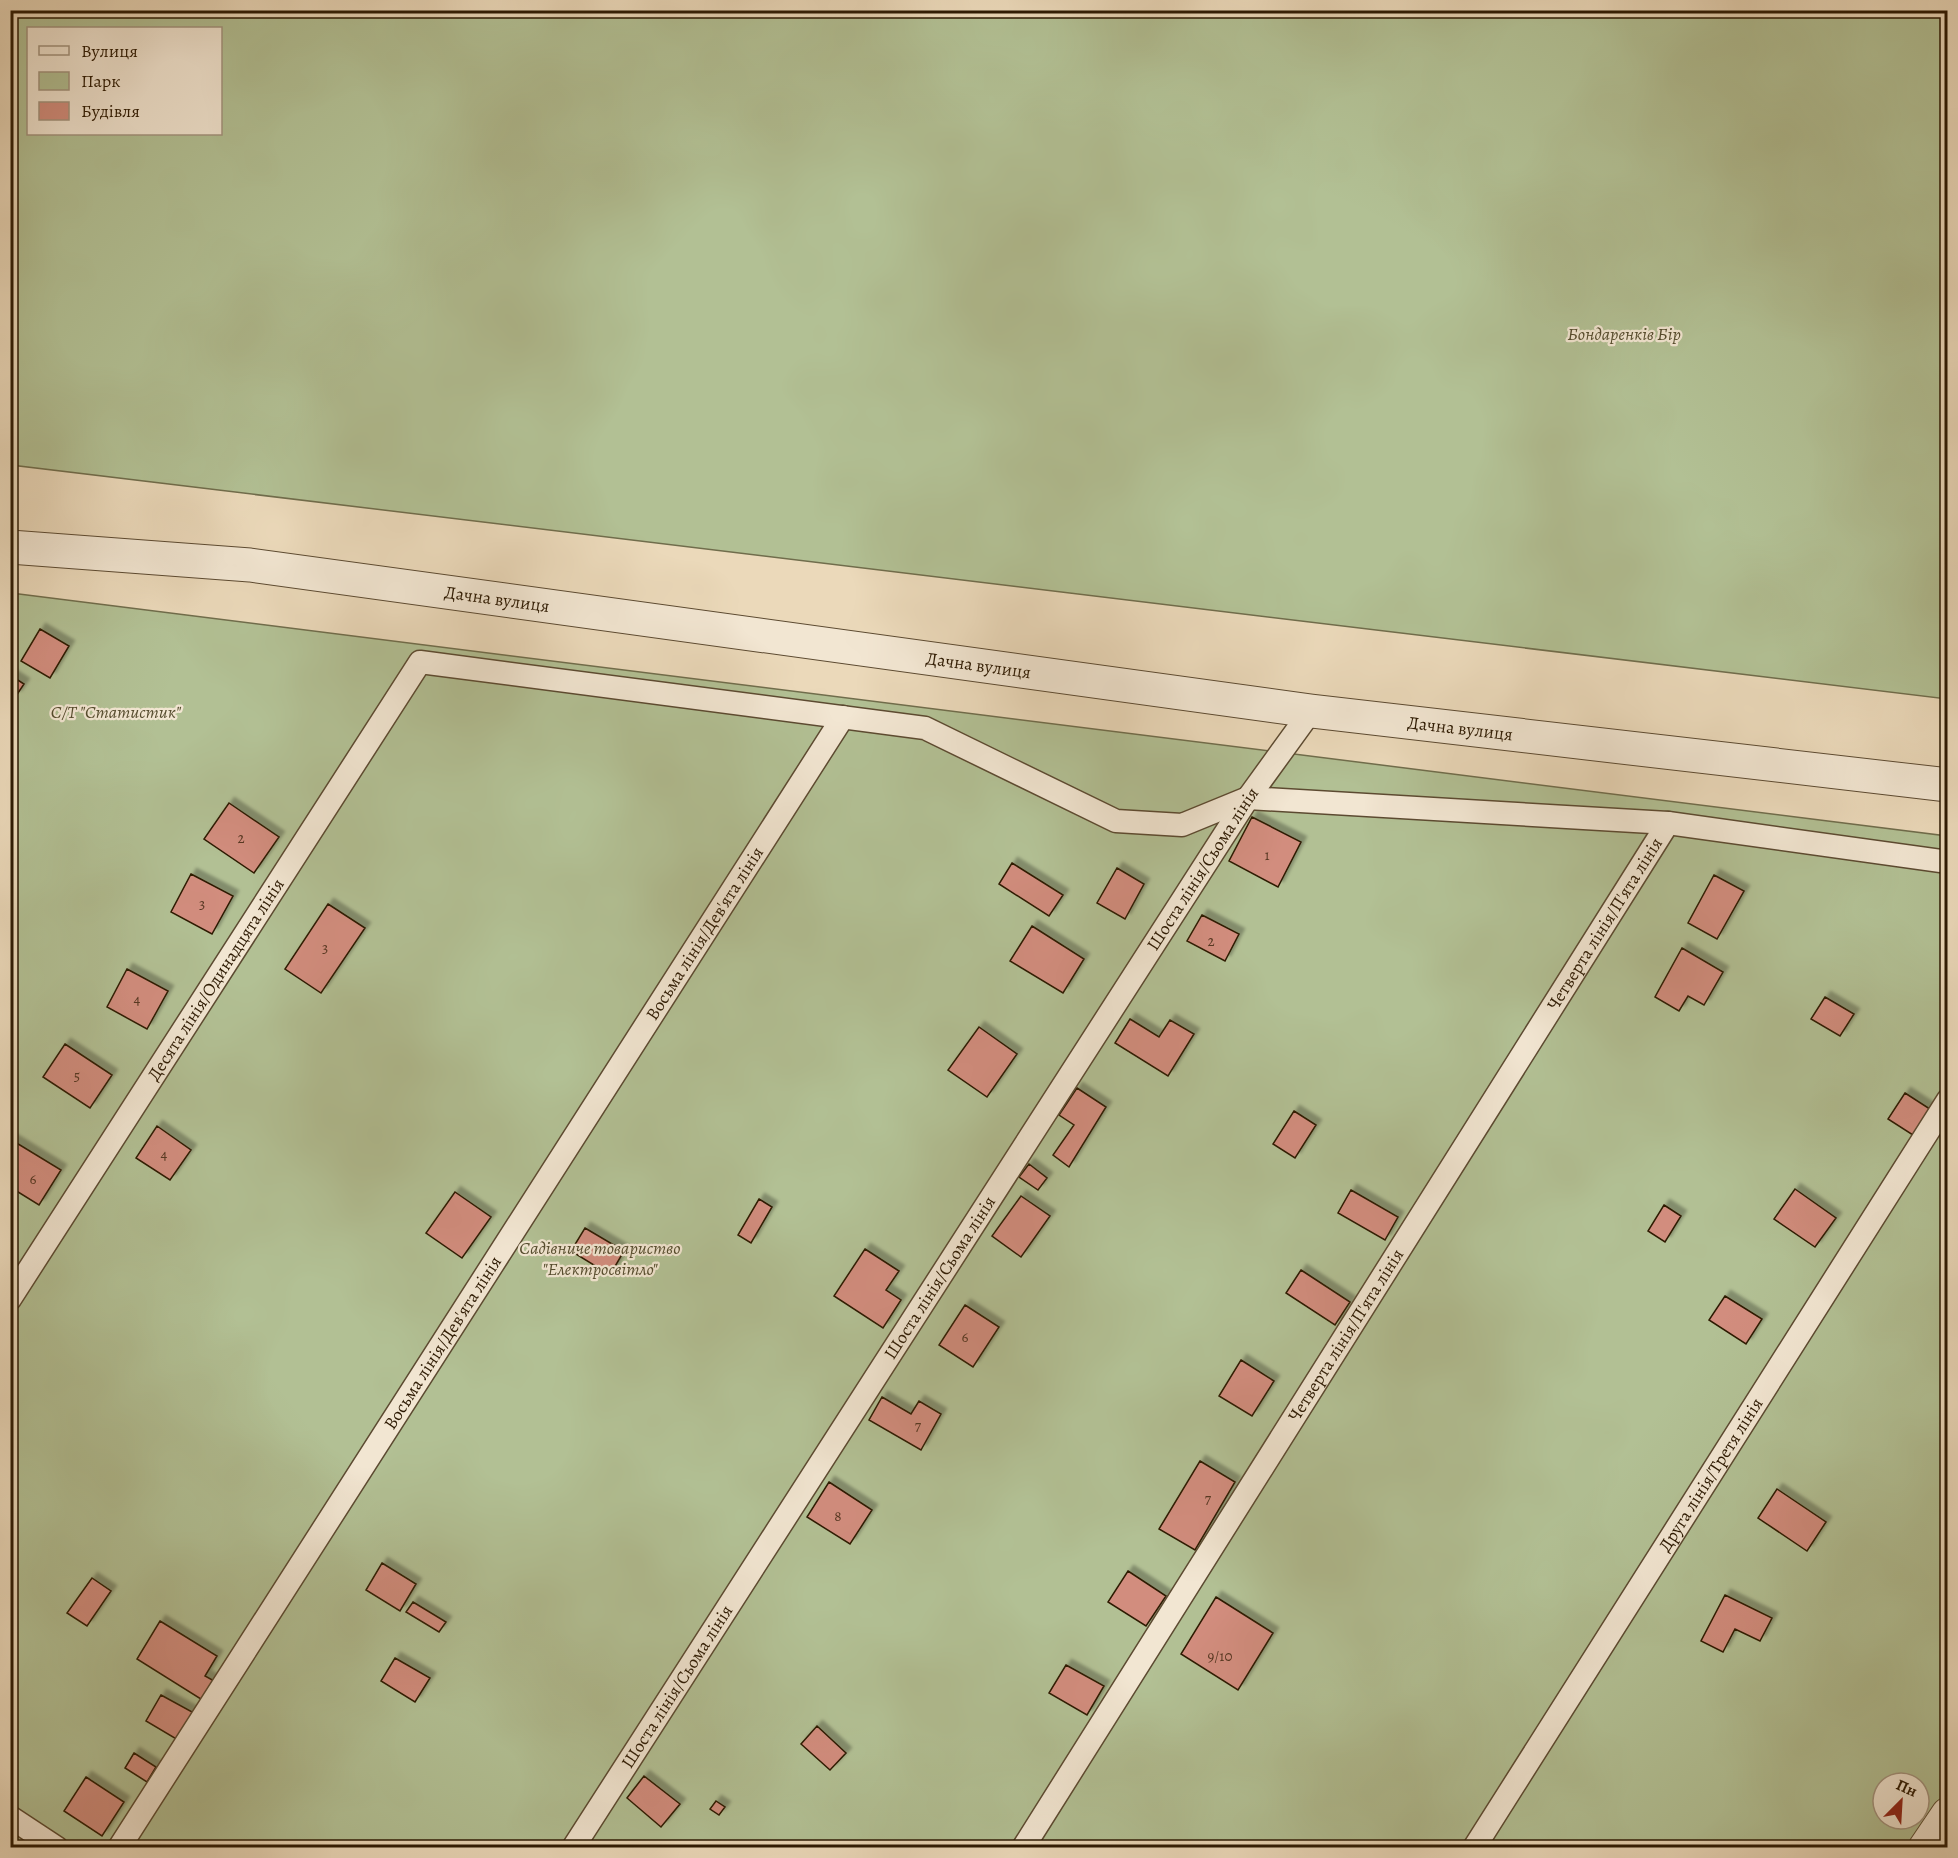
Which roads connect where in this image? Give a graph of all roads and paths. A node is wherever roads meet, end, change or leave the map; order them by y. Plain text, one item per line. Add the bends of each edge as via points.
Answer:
1 (10, 547) edge
2 (1311, 711) junction
3 (843, 717) junction
4 (1947, 785) edge
5 (1248, 798) junction
6 (1668, 823) junction
7 (1947, 862) edge
8 (1947, 1100) edge
9 (10, 1299) edge
10 (1947, 1815) edge
11 (10, 1817) edge
12 (57, 1848) edge
13 (119, 1848) edge
14 (573, 1848) edge
15 (1023, 1848) edge
16 (1474, 1848) edge
17 (1925, 1848) edge

1 - 2 street, Дачна вулиця via 250,565
2 - 4 street, Дачна вулиця
2 - 5 lane, Шоста лінія/Сьома лінія
3 - 5 lane via 926,728 1116,821 1182,825
3 - 9 lane, Десята лінія/Одинадцята лінія via 420,662
3 - 13 lane, Восьма лінія/Дев'ята лінія
5 - 6 lane
5 - 14 lane, Шоста лінія/Сьома лінія
6 - 7 lane
6 - 15 lane, Четверта лінія/П'ята лінія
8 - 16 lane, Друга лінія/Третя лінія
10 - 17 street
11 - 12 lane

